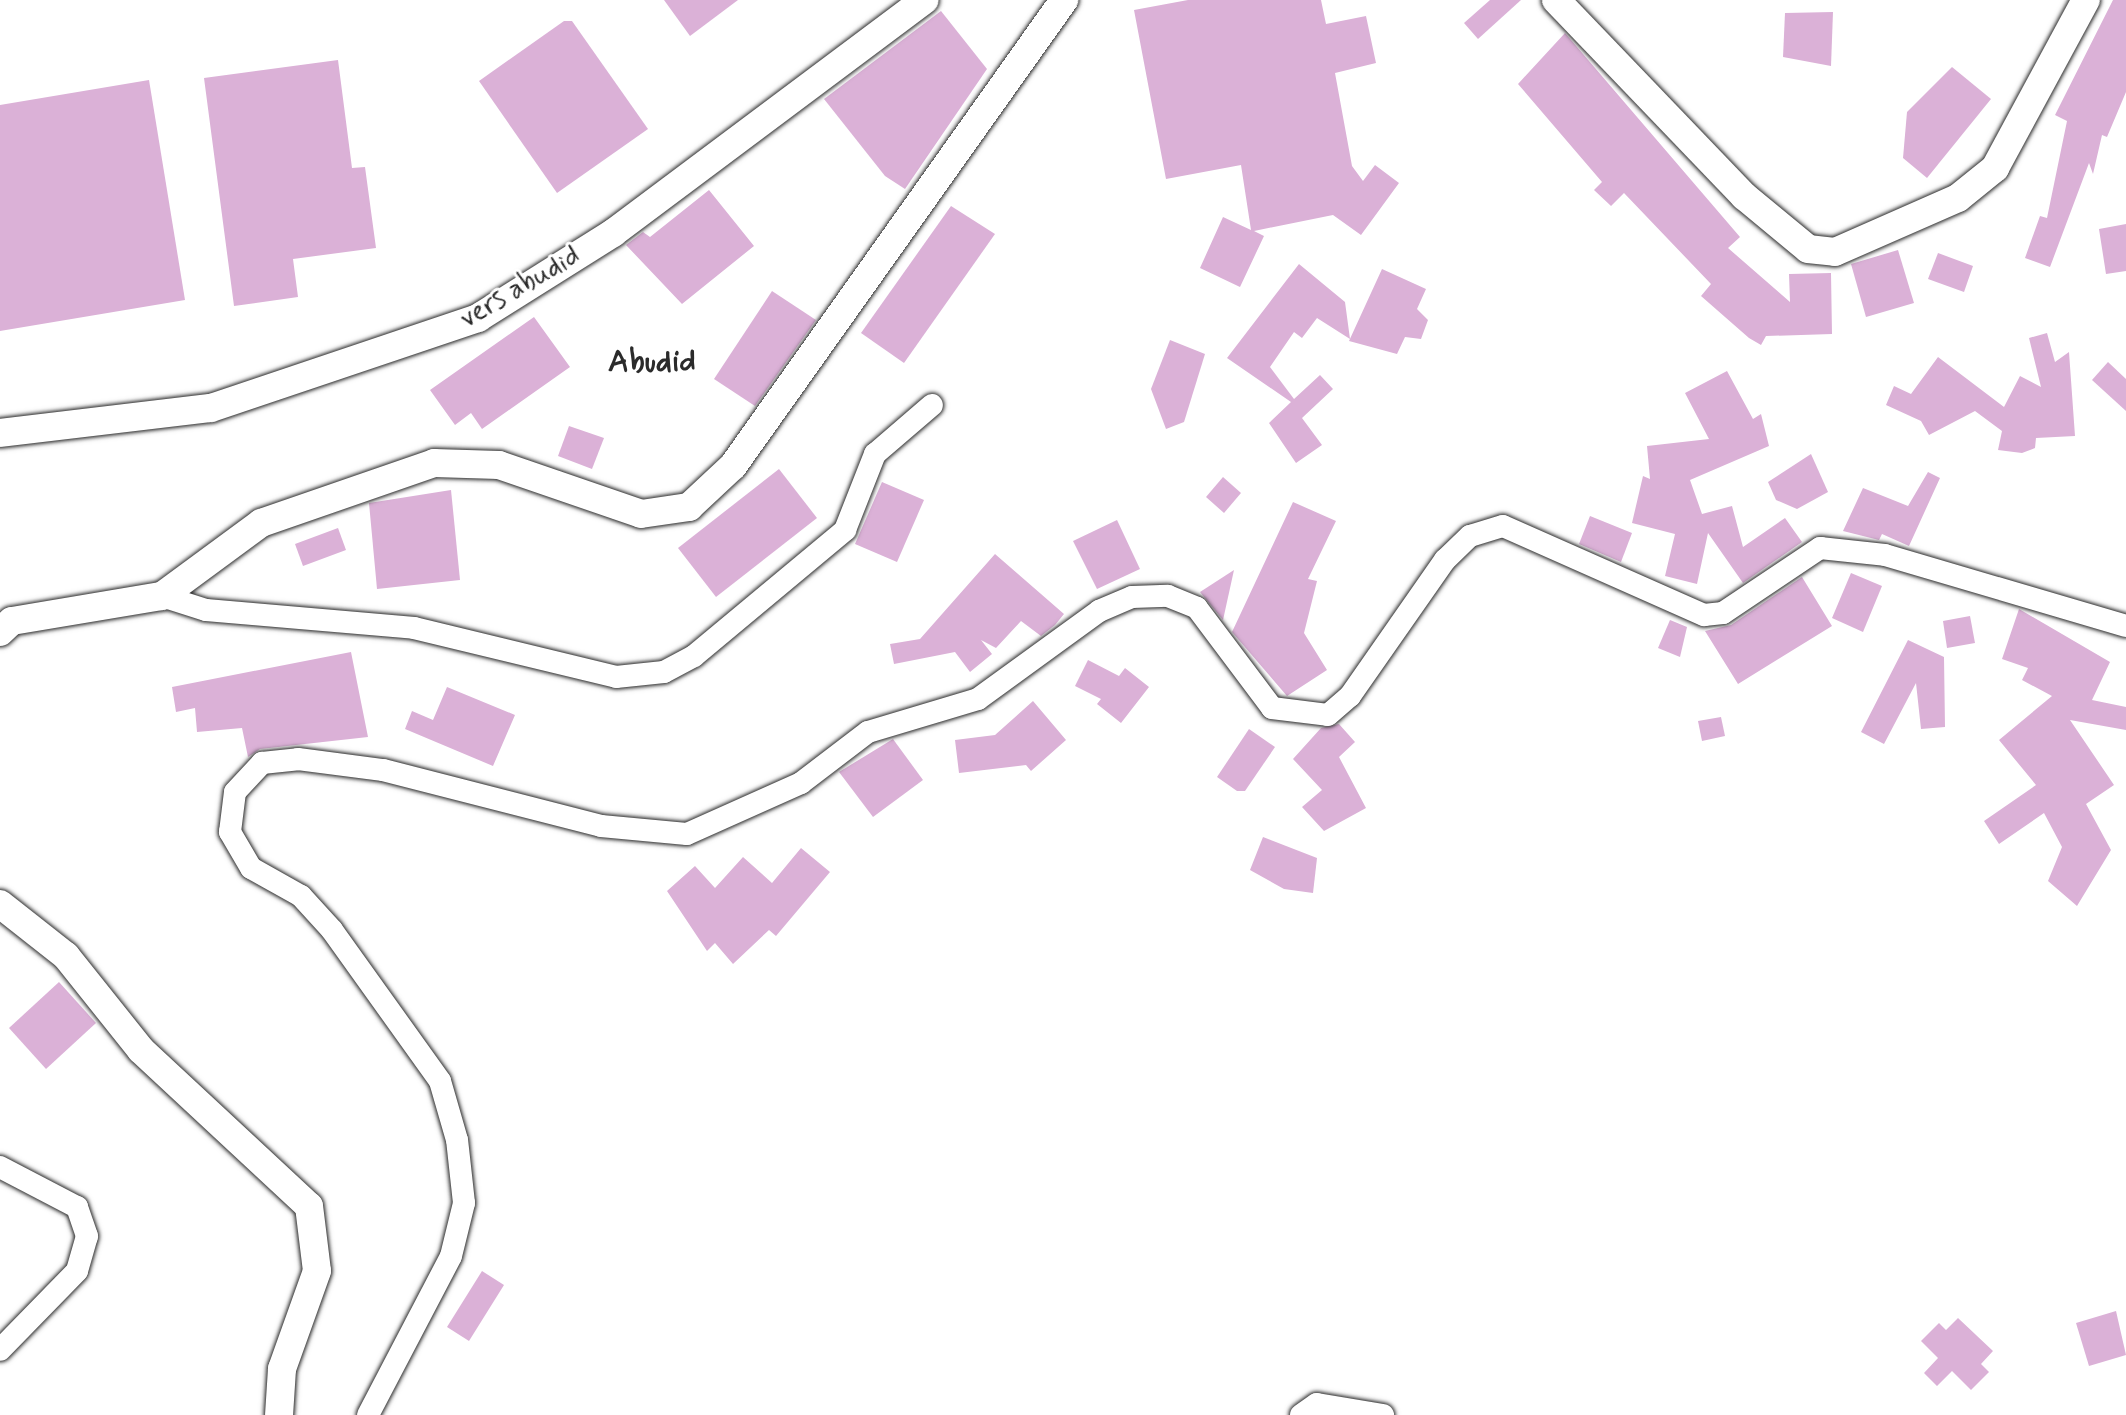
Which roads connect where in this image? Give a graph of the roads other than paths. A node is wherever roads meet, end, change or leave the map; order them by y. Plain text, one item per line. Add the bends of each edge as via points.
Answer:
1 (925, 0) edge
2 (1064, 0) edge
3 (1556, 0) edge
4 (2086, 0) edge
5 (932, 405) dead end
6 (0, 433) edge
7 (162, 596) junction
8 (2126, 626) edge
9 (0, 632) edge
10 (0, 904) edge
11 (0, 1167) edge
12 (0, 1350) edge
13 (279, 1415) edge
14 (368, 1415) edge
15 (1301, 1415) edge
16 (1383, 1415) edge

1 - 6 street, vers abudid via 613,233 478,318 211,408
2 - 7 street via 733,466 689,507 641,514 499,465 434,463 261,523
3 - 4 street via 1744,196 1808,249 1835,252 1958,198 1995,168
5 - 7 street via 875,454 845,530 694,656 664,672 616,677 414,628 206,610
7 - 9 street via 12,621
8 - 14 street via 1885,555 1820,548 1723,613 1704,615 1503,526 1470,536 1445,560 1350,696 1328,715 1272,708 1197,608 1156,596 1099,611 978,699 868,732 801,783 687,834 601,826 383,770 298,759 262,763 235,792 230,832 251,868 301,896 332,930 440,1081 457,1140 464,1203 451,1256
10 - 13 street via 66,956 141,1050 309,1206 317,1271 282,1369
11 - 12 street via 77,1207 87,1236 77,1271
15 - 16 street via 1317,1404

